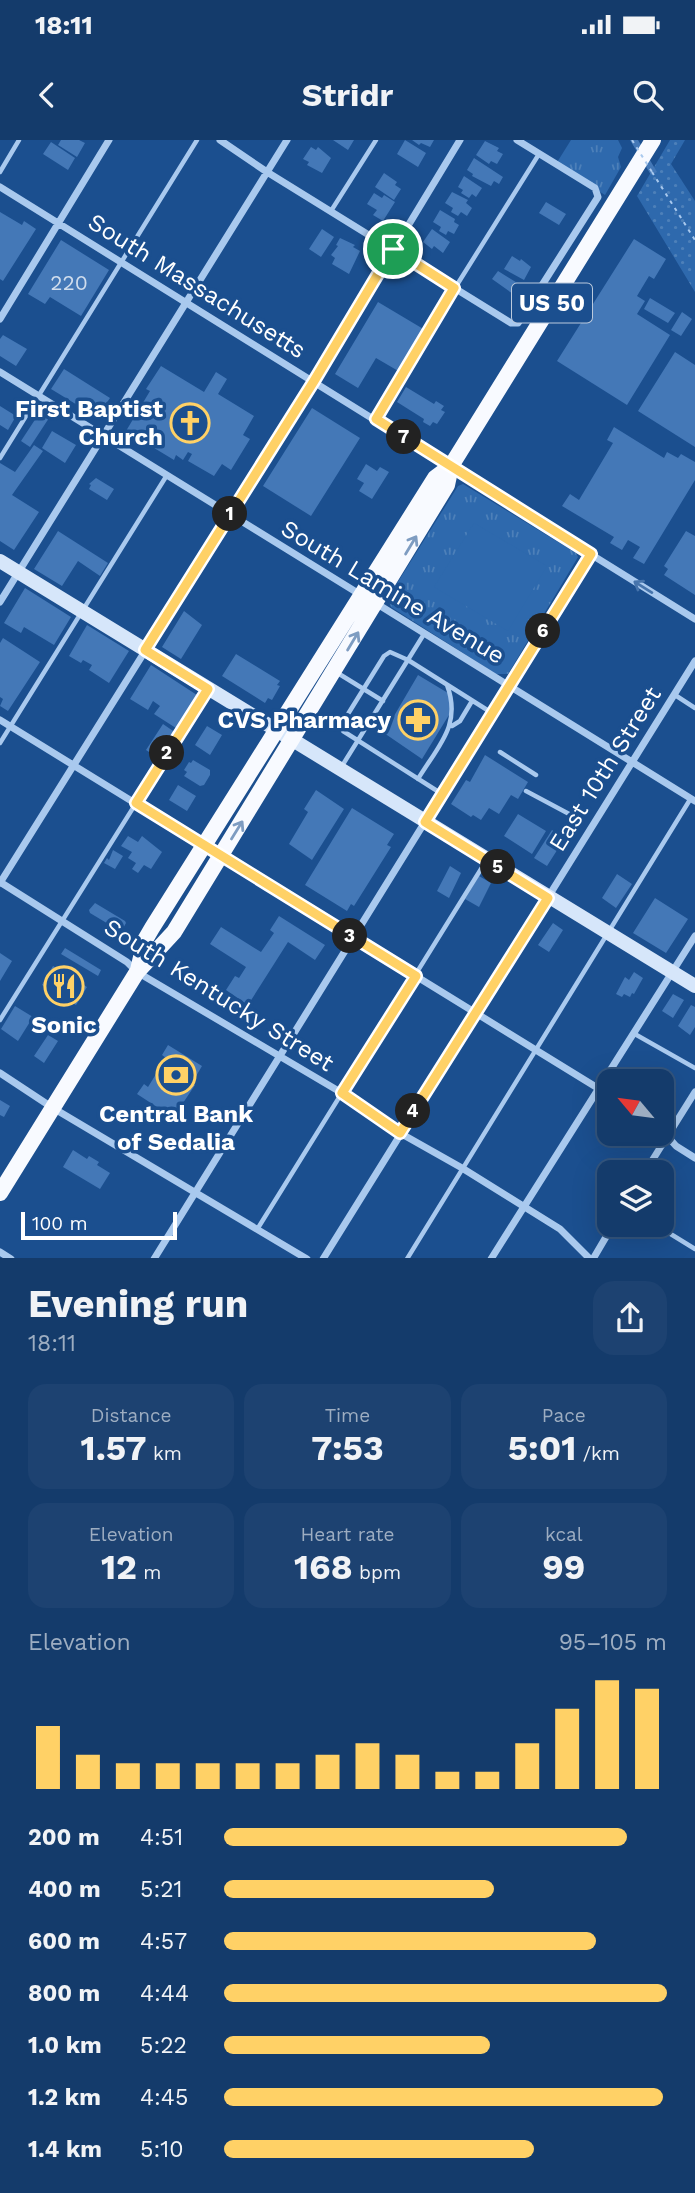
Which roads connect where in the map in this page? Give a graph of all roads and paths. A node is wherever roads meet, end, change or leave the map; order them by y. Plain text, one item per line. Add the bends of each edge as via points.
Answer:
1 (19, 140) edge
2 (109, 140) edge
3 (197, 140) edge
4 (220, 140) edge
5 (287, 140) edge
6 (376, 140) edge
7 (460, 140) edge
8 (517, 140) edge
9 (632, 140) edge
10 (653, 140) edge
11 (539, 154) junction
12 (0, 172) edge
13 (267, 172) junction
14 (0, 187) edge
15 (331, 211) junction
16 (58, 223) junction
17 (695, 240) edge
18 (393, 249) junction
19 (122, 263) junction
20 (454, 288) junction
21 (187, 303) junction
22 (0, 319) edge
23 (0, 372) edge
24 (314, 381) junction
25 (39, 396) junction
26 (376, 419) junction
27 (103, 436) junction
28 (0, 458) edge
29 (451, 466) junction
30 (167, 475) junction
31 (230, 514) junction
32 (591, 554) junction
33 (0, 561) edge
34 (19, 573) junction
35 (360, 595) junction
36 (0, 602) edge
37 (376, 603) junction
38 (82, 611) junction
39 (695, 619) edge
40 (425, 633) junction
41 (145, 650) junction
42 (408, 660) junction
43 (695, 661) edge
44 (335, 671) junction
45 (446, 684) junction
46 (509, 685) junction
47 (208, 689) junction
48 (363, 689) junction
49 (674, 695) junction
50 (472, 700) junction
51 (383, 701) junction
52 (695, 708) edge
53 (493, 713) junction
54 (0, 720) edge
55 (451, 726) junction
56 (10, 727) junction
57 (275, 730) junction
58 (358, 740) junction
59 (292, 741) junction
60 (0, 743) edge
61 (500, 752) dead end
62 (632, 761) junction
63 (73, 765) junction
64 (340, 770) junction
65 (536, 775) dead end
66 (418, 779) junction
67 (526, 791) dead end
68 (442, 794) junction
69 (693, 800) edge
70 (136, 803) junction
71 (571, 815) dead end
72 (425, 822) junction
73 (204, 845) junction
74 (221, 856) junction
75 (487, 860) junction
76 (0, 883) edge
77 (548, 898) junction
78 (62, 920) junction
79 (607, 934) junction
80 (695, 936) edge
81 (354, 938) junction
82 (137, 972) junction
83 (672, 974) junction
84 (416, 976) junction
85 (695, 986) edge
86 (475, 1013) junction
87 (0, 1020) edge
88 (632, 1033) junction
89 (536, 1050) junction
90 (280, 1057) junction
91 (695, 1068) edge
92 (611, 1069) edge
93 (0, 1073) edge
94 (597, 1088) edge
95 (597, 1092) edge
96 (695, 1092) edge
97 (342, 1093) junction
98 (53, 1108) junction
99 (674, 1120) edge
100 (400, 1133) junction
101 (674, 1144) edge
102 (695, 1158) edge
103 (462, 1168) junction
104 (0, 1193) edge
105 (195, 1193) junction
106 (522, 1207) junction
107 (258, 1228) junction
108 (674, 1236) edge
109 (605, 1237) edge
110 (695, 1249) edge
111 (0, 1252) edge
112 (11, 1258) edge
113 (156, 1258) edge
114 (307, 1258) edge
115 (323, 1258) edge
116 (407, 1258) edge
117 (491, 1258) edge
118 (591, 1258) edge

1 - 12 lane
2 - 16 street
3 - 19 lane
4 - 13 street
5 - 13 street
6 - 15 lane
7 - 18 street
8 - 11 street
9 - 17 path, bridge
10 - 29 highway, US 50
11 - 20 lane
11 - 20 street via 597,191 598,197 518,323
13 - 15 street
13 - 21 street
14 - 16 street, South Massachusetts
15 - 18 street
16 - 19 street, South Massachusetts
16 - 22 street
18 - 20 street
18 - 24 street
19 - 21 street, South Massachusetts
19 - 25 lane
20 - 26 lane
21 - 24 street, South Massachusetts
21 - 27 street
23 - 25 street, South Lamine Avenue
24 - 26 street, South Massachusetts
24 - 31 street
25 - 27 street, South Lamine Avenue
25 - 28 lane
26 - 29 street, South Massachusetts
27 - 30 street, South Lamine Avenue
27 - 34 street
29 - 32 street, South Massachusetts
29 - 35 highway, US 50 via 435,478
37 -> 29 highway, US 50 via 447,485
30 - 31 street, South Lamine Avenue
30 - 38 lane
31 - 35 street, South Lamine Avenue
31 - 41 street
39 -> 32 street, South Massachusetts
32 - 46 street
33 - 34 main road
34 - 36 street
34 - 38 main road
35 - 37 street, South Lamine Avenue
35 - 57 highway, US 50
37 - 40 street, South Lamine Avenue
44 -> 37 highway, US 50
38 - 41 main road
38 - 56 lane
40 - 42 lane
40 - 46 street, South Lamine Avenue
41 - 47 main road
41 - 63 street
42 - 45 lane
42 - 48 lane via 390,652
42 - 51 lane
43 - 49 street, East 10th Street
44 - 48 lane
44 - 59 highway, US 50
45 - 50 lane
45 - 55 lane
46 - 53 street
46 - 62 street, South Lamine Avenue
47 - 57 main road
47 - 70 lane
48 - 51 lane
48 - 58 lane via 342,727
49 - 52 lane
49 - 62 street, East 10th Street
50 - 53 lane
50 - 55 lane via 460,721
51 - 58 lane
53 - 68 street
54 - 56 street
55 - 66 lane
56 - 60 lane
56 - 63 street
57 - 59 main road
57 - 73 highway, US 50
58 - 64 lane
58 - 66 lane
59 - 64 main road
74 -> 59 highway, US 50
61 - 65 lane
62 - 69 street, South Lamine Avenue
62 - 77 street, East 10th Street
63 - 70 street
63 - 76 street
64 - 72 main road
66 - 68 lane
67 - 71 lane
68 - 72 street
69 - 79 lane
70 - 73 street
70 - 78 lane
72 - 75 main road
72 - 81 street
73 - 74 street
73 - 82 highway, US 50 via 145,940
74 - 81 street
74 - 82 highway, US 50 via 174,932
75 - 77 main road
75 - 84 lane
76 - 78 street, South Kentucky Street
77 - 79 main road
77 - 86 street, East 10th Street
78 - 82 street, South Kentucky Street
78 - 87 lane
79 - 83 main road
79 - 89 lane
80 - 83 street
81 - 84 street
81 - 90 street
82 - 90 street, South Kentucky Street
82 - 98 highway, US 50
83 - 85 main road
83 - 88 street
84 - 86 street
84 - 97 lane
86 - 89 street
86 - 100 street, East 10th Street
88 - 91 lane
88 - 92 street
89 - 94 street
89 - 103 lane
90 - 97 street, South Kentucky Street
90 - 105 street
93 - 98 street
95 - 106 street
96 - 99 street
97 - 100 street, South Kentucky Street
97 - 107 lane
98 - 104 highway, US 50
98 - 105 street
100 - 103 street, South Kentucky Street
100 - 115 street, East 10th Street
101 - 102 street
103 - 106 street, South Kentucky Street
103 - 116 lane
105 - 107 street
105 - 113 street
106 - 117 street
106 - 118 street, South Kentucky Street via 560,1229
107 - 114 street
108 - 110 lane
109 - 118 street
111 - 112 street

